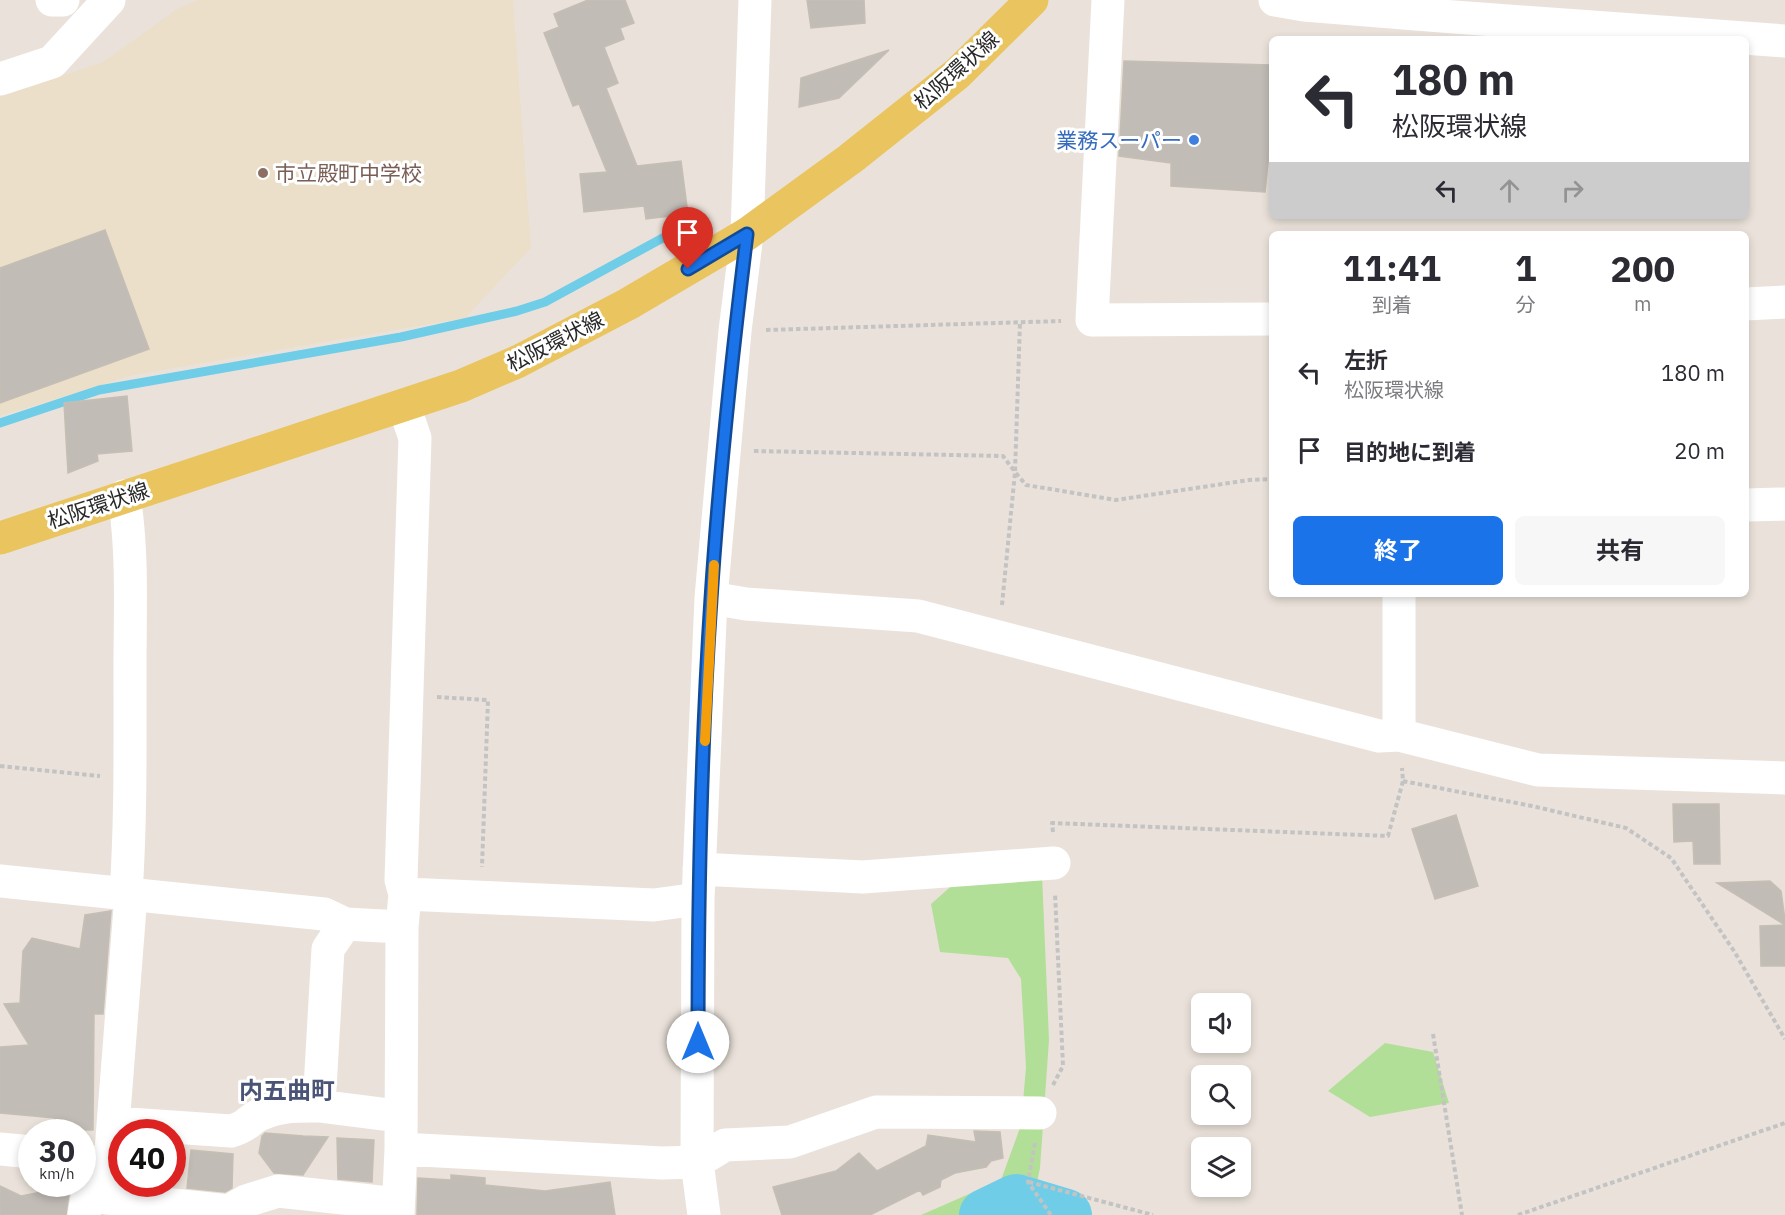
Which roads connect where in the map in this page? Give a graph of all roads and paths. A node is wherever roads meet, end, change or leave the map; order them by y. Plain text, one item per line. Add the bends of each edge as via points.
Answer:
1 (52, 0) edge
2 (63, 0) edge
3 (109, 0) edge
4 (754, 0) edge
5 (1032, 0) edge
6 (1108, 0) edge
7 (1275, 0) edge
8 (1454, 9) edge
9 (1733, 36) edge
10 (1749, 38) edge
11 (1785, 41) edge
12 (0, 79) edge
13 (747, 234) junction
14 (1785, 302) edge
15 (1749, 304) edge
16 (1269, 319) edge
17 (1092, 320) junction
18 (1020, 322) junction
19 (735, 331) junction
20 (404, 406) junction
21 (724, 458) junction
22 (1015, 472) junction
23 (1269, 479) edge
24 (124, 496) junction
25 (1785, 504) edge
26 (1749, 505) edge
27 (0, 538) edge
28 (1399, 597) edge
29 (711, 598) junction
30 (1000, 636) junction
31 (407, 695) junction
32 (1399, 735) junction
33 (0, 766) edge
34 (1785, 778) edge
35 (131, 779) junction
36 (1403, 781) junction
37 (1054, 863) junction
38 (0, 881) edge
39 (699, 884) junction
40 (405, 894) junction
41 (128, 895) junction
42 (481, 897) junction
43 (345, 924) junction
44 (402, 927) junction
45 (1433, 1034) dead end
46 (1785, 1039) edge
47 (319, 1106) junction
48 (1040, 1113) junction
49 (382, 1114) dead end
50 (114, 1119) edge
51 (1785, 1123) edge
52 (186, 1128) edge
53 (0, 1149) edge
54 (401, 1149) junction
55 (18, 1151) edge
56 (697, 1162) junction
57 (96, 1178) edge
58 (1029, 1183) junction
59 (86, 1197) edge
60 (398, 1209) edge
61 (84, 1215) edge
62 (704, 1215) edge
63 (1051, 1215) edge
64 (1153, 1215) edge
65 (1462, 1215) edge
66 (1518, 1215) edge

1 - 2 street
3 - 12 street via 52,62
4 - 13 street
5 - 13 main road, 松阪環状線 via 957,74
6 - 17 street
7 - 8 street via 1304,5
8 - 9 street
10 - 11 street
13 - 19 street
13 - 20 main road, 松阪環状線 via 628,304 519,361
14 - 15 street
16 - 17 street
17 - 18 path
18 - 19 path
18 - 22 path
19 - 21 street
20 - 24 main road, 松阪環状線
20 - 31 street via 415,438
21 - 22 path via 760,450 1003,456
21 - 29 street
22 - 23 path via 1026,485 1116,500
22 - 30 path
24 - 27 main road, 松阪環状線
24 - 35 street via 130,531
25 - 26 street
28 - 32 street
29 - 30 street via 918,616
29 - 39 street
30 - 32 street via 1379,736
31 - 40 street via 401,880
31 - 42 path via 488,700
32 - 34 street via 1538,770
32 - 36 path
33 - 35 path
35 - 41 street
36 - 37 path via 1388,836 1052,823
36 - 46 path via 1626,828 1671,858 1734,951
37 - 39 street
37 - 48 path via 1063,1066
38 - 41 street
39 - 42 street via 654,905
39 - 56 street
40 - 42 street
40 - 44 street
41 - 43 street via 324,914
41 - 50 street
43 - 44 street
43 - 47 street via 328,949
44 - 54 street
45 - 65 path
47 - 49 street
47 - 52 street via 282,1106 231,1131
48 - 56 street via 876,1112 790,1142 725,1145
48 - 58 path
51 - 66 path
53 - 55 street
54 - 56 street
54 - 60 street
56 - 62 street
57 - 60 street via 107,1198 229,1210 278,1191
58 - 63 path
58 - 64 path
59 - 61 street

